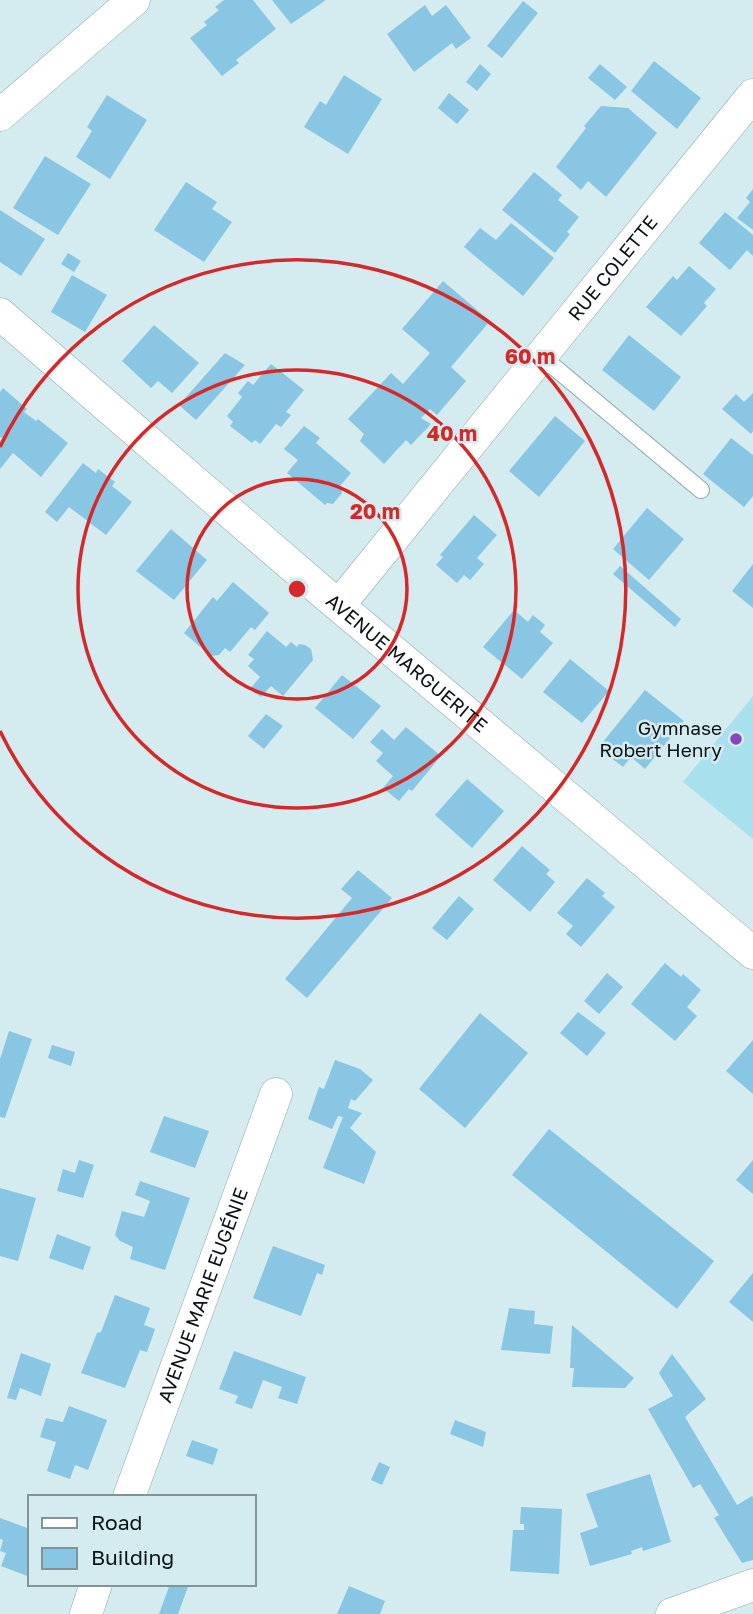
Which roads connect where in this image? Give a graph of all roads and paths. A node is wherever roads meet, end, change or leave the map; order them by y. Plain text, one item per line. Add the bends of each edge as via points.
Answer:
1 (134, 0) edge
2 (753, 95) edge
3 (0, 115) edge
4 (0, 314) edge
5 (541, 356) junction
6 (701, 490) dead end
7 (339, 605) junction
8 (753, 953) edge
9 (276, 1094) dead end
10 (130, 1495) edge
11 (753, 1585) edge
12 (95, 1586) edge
13 (691, 1611) edge
14 (86, 1614) edge

1 - 3 street
2 - 5 street, RUE COLETTE
4 - 7 street, AVENUE MARGUERITE
5 - 6 lane
5 - 7 street, RUE COLETTE
7 - 8 street, AVENUE MARGUERITE
9 - 10 street, AVENUE MARIE EUGÉNIE
11 - 13 street
12 - 14 street

